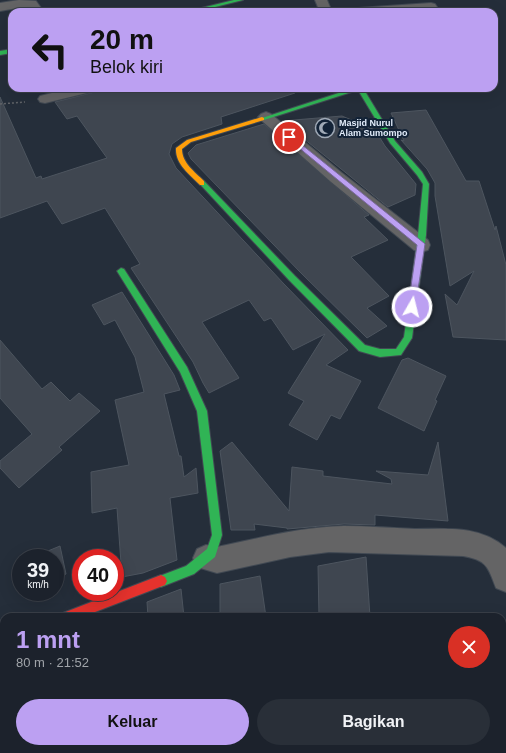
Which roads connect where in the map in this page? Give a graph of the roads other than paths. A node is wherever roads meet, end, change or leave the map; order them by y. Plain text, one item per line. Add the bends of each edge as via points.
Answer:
1 (241, 0) edge
2 (431, 6) edge
3 (0, 7) edge
4 (35, 8) edge
5 (206, 8) edge
6 (407, 8) edge
7 (75, 92) edge
8 (347, 92) edge
9 (362, 92) edge
10 (45, 100) road end
11 (266, 117) junction
12 (421, 244) junction
13 (121, 271) dead end
14 (206, 558) junction
15 (506, 578) edge
16 (77, 613) edge

1 - 5 street
2 - 6 street
3 - 4 street via 27,2
7 - 10 street
8 - 11 street
9 - 12 street via 392,142 426,184
11 - 12 street via 336,177
11 - 12 street via 189,141 179,148 178,153 183,163 362,348 387,355 403,348 408,338
13 - 14 street via 184,370 202,411 217,535 212,553
14 - 15 street via 217,560 290,544 318,541 450,543 475,546 495,556 501,562
14 - 16 street via 190,570

